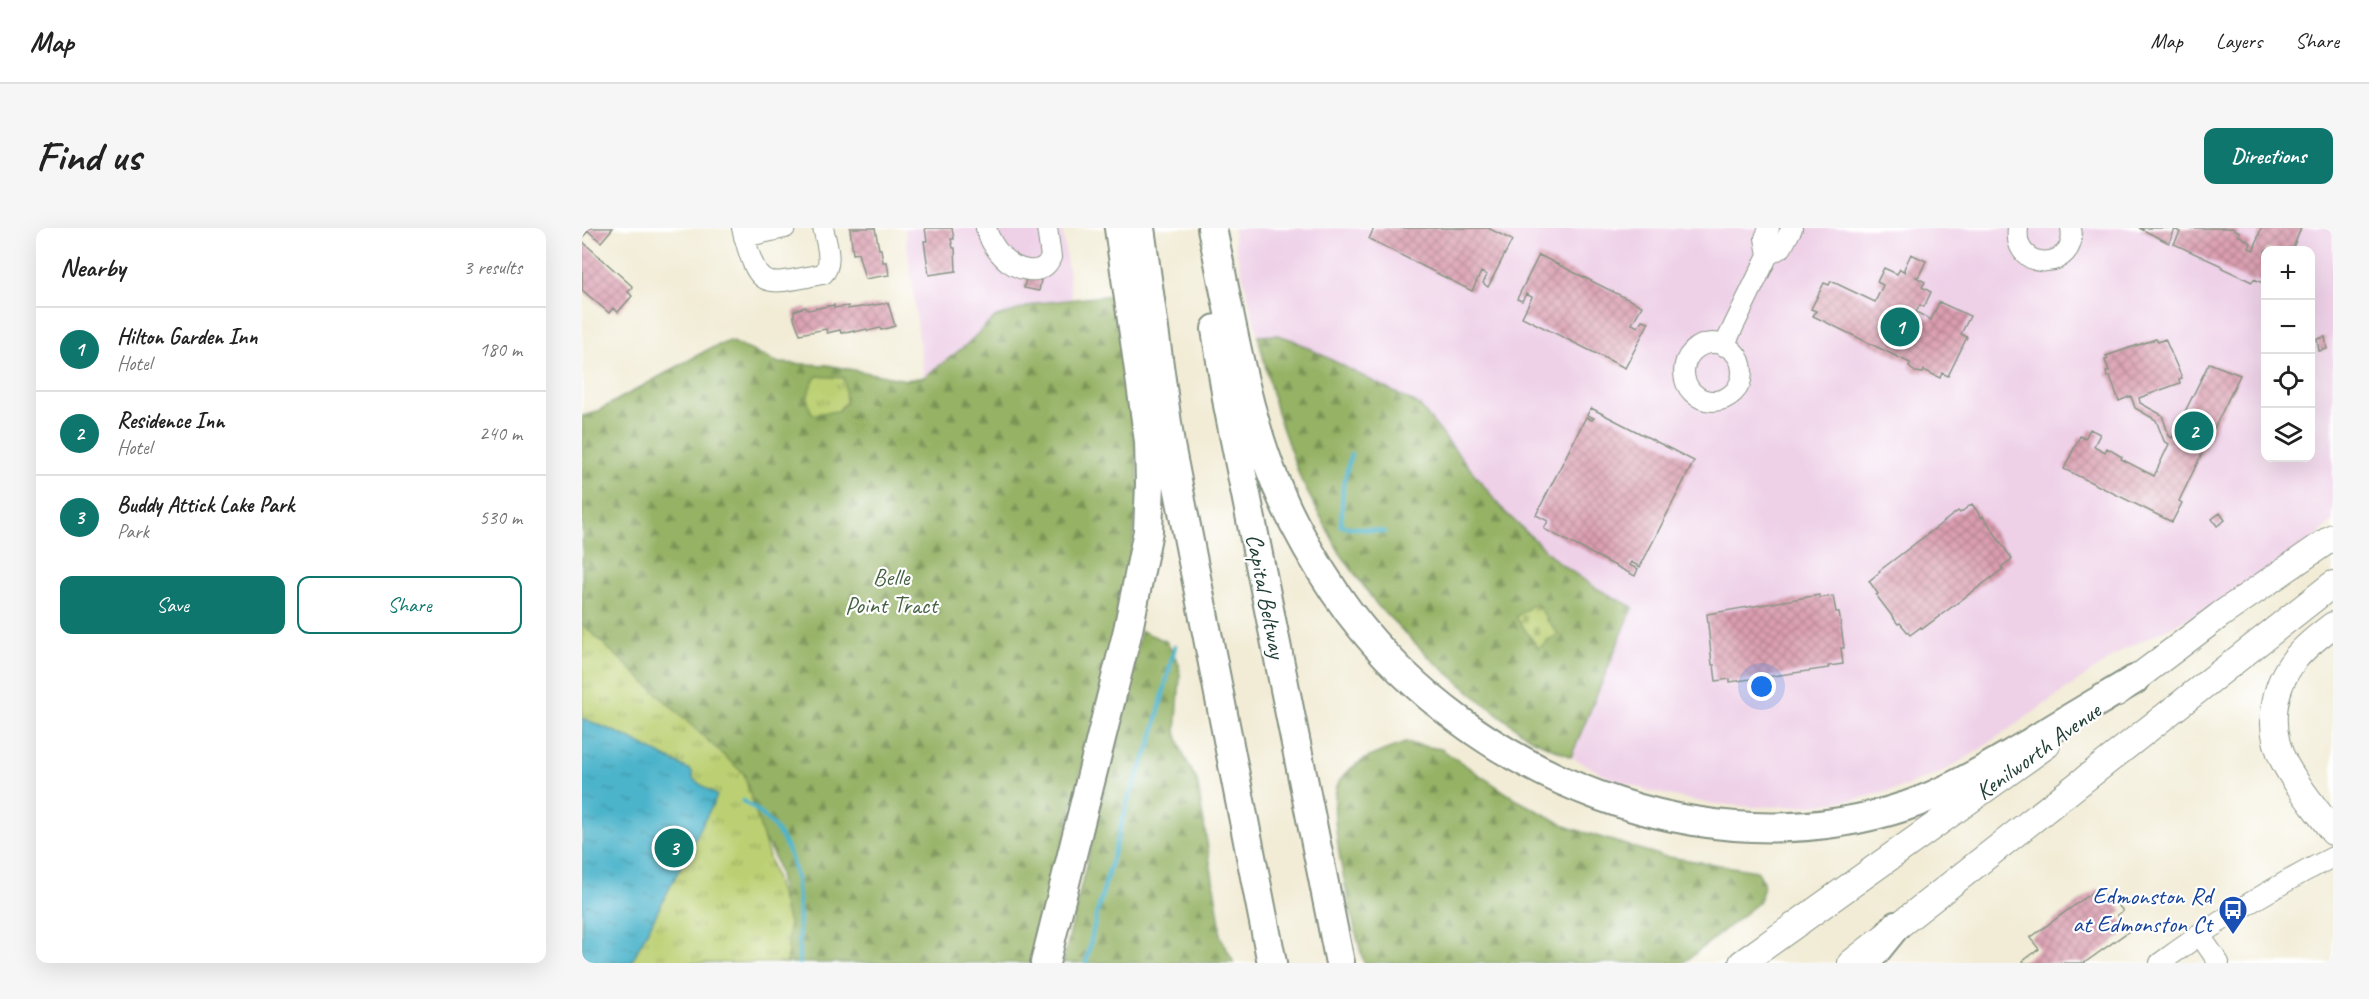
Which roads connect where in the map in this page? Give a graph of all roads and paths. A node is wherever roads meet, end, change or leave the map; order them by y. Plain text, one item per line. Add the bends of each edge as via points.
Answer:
1 (785, 228) edge
2 (823, 228) edge
3 (986, 228) edge
4 (1047, 228) edge
5 (1119, 228) edge
6 (1140, 228) edge
7 (1200, 228) edge
8 (1212, 228) edge
9 (1769, 228) edge
10 (1792, 228) edge
11 (2018, 228) edge
12 (2070, 228) edge
13 (743, 233) edge
14 (1768, 255) junction
15 (1724, 346) dead end
16 (2333, 520) edge
17 (2333, 537) edge
18 (2282, 572) junction
19 (2333, 584) edge
20 (2333, 598) edge
21 (2333, 625) edge
22 (2262, 639) junction
23 (2134, 680) junction
24 (2333, 832) edge
25 (2333, 857) edge
26 (1896, 927) junction
27 (2199, 934) junction
28 (1045, 963) edge
29 (1272, 963) edge
30 (1340, 963) edge
31 (1742, 963) edge
32 (1851, 963) edge
33 (1866, 963) edge
34 (2160, 963) edge
35 (2219, 963) edge

1 - 13 street
2 - 13 street via 828,270 777,283 759,276
3 - 4 street via 1003,257 1020,268 1036,271 1046,266 1051,257
5 - 28 highway via 1149,441 1148,531 1128,630
6 - 29 highway via 1170,445
7 - 30 highway, Capital Beltway via 1228,405
8 - 23 highway via 1267,465 1316,563 1349,612 1419,686 1478,733 1577,788 1623,805 1701,822 1742,826 1826,823 1905,806 1953,786
9 - 14 street via 1765,238
10 - 14 street via 1782,247
11 - 12 street via 2024,253 2044,262 2066,252
14 - 15 street
16 - 18 main road
17 - 18 main road, Kenilworth Avenue
18 - 23 main road, Kenilworth Avenue
19 - 22 main road, Kenilworth Avenue
20 - 22 main road
21 - 24 main road via 2288,669 2278,690 2273,716 2285,765
22 - 26 main road, Kenilworth Avenue
23 - 31 main road, Kenilworth Avenue
25 - 27 street
26 - 32 main road, Kenilworth Avenue
26 - 33 highway
27 - 34 street
27 - 35 street

